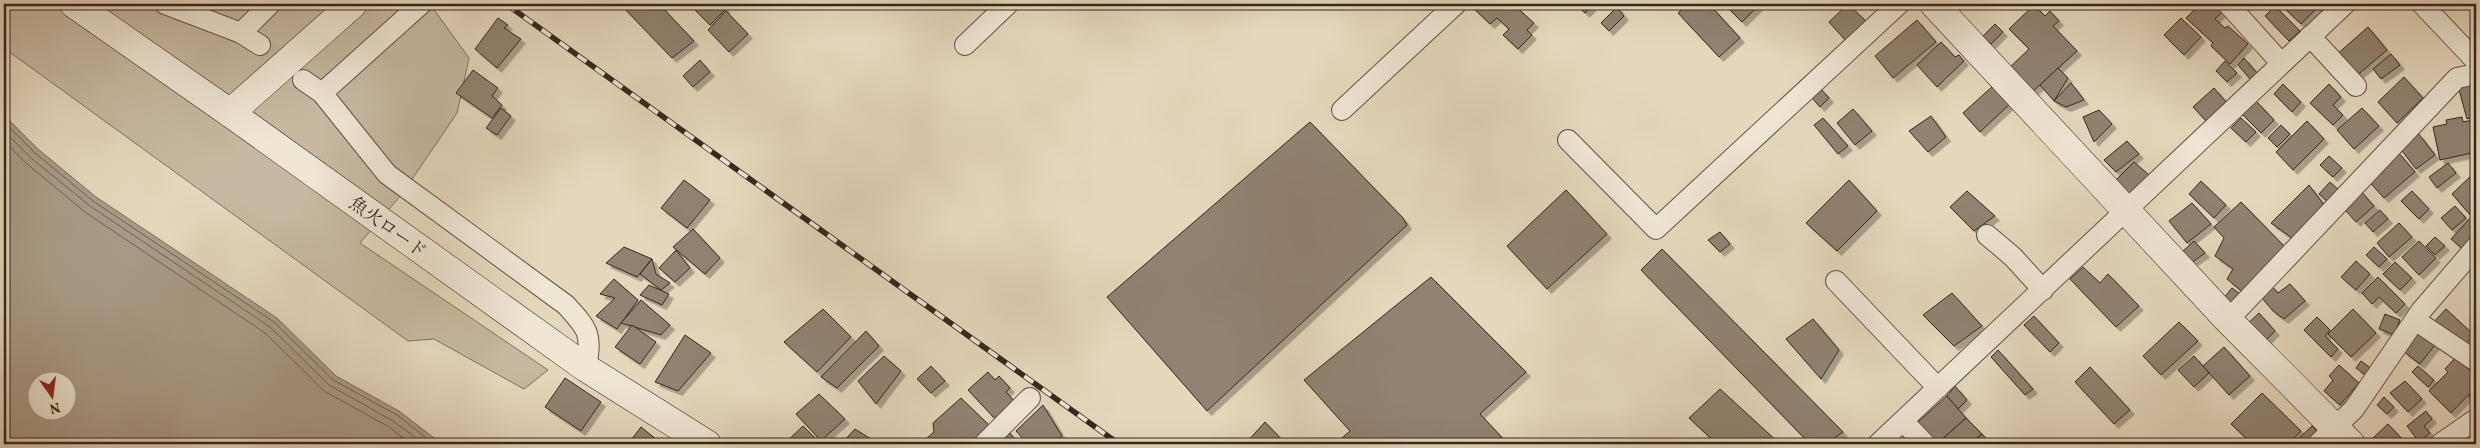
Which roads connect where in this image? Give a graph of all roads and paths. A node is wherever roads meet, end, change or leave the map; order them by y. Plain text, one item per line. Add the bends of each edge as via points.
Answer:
1 (74, 4) edge
2 (164, 4) edge
3 (270, 4) edge
4 (352, 4) edge
5 (421, 4) edge
6 (1008, 4) edge
7 (1456, 4) edge
8 (1899, 4) edge
9 (1934, 4) edge
10 (2228, 4) edge
11 (2345, 4) edge
12 (2422, 4) edge
13 (241, 33) junction
14 (2310, 36) junction
15 (260, 45) tunnel mouth
16 (965, 46) dead end
17 (2476, 61) edge
18 (2281, 63) junction
19 (2476, 74) edge
20 (303, 80) tunnel mouth
21 (2356, 86) dead end
22 (322, 92) junction
23 (1342, 110) dead end
24 (230, 113) junction
25 (1568, 140) dead end
26 (2127, 211) junction
27 (1987, 235) dead end
28 (2476, 247) edge
29 (1836, 281) dead end
30 (2042, 290) junction
31 (2228, 320) junction
32 (2414, 320) junction
33 (2476, 361) edge
34 (586, 368) junction
35 (1938, 388) junction
36 (1030, 398) dead end
37 (2476, 419) edge
38 (1903, 421) junction
39 (2335, 439) edge
40 (708, 444) edge
41 (984, 444) edge
42 (1878, 444) edge
43 (1926, 444) edge
44 (2440, 444) edge

1 - 24 street, 魚火ロード
2 - 13 street
3 - 13 street
4 - 24 street
5 - 22 street
6 - 16 street
7 - 23 street
8 - 25 street via 1656,229
9 - 26 street
10 - 18 street
11 - 14 street
12 - 17 street
13 - 15 street
14 - 18 street
14 - 21 street
18 - 26 street
19 - 31 street via 2457,78
20 - 22 street
22 - 34 street via 387,174 566,305 585,327 591,344
24 - 34 street, 魚火ロード
26 - 30 street
26 - 31 street
27 - 30 street via 2013,257
28 - 32 street
29 - 35 street
30 - 35 street
31 - 39 street
32 - 33 street
32 - 39 street
34 - 40 street, 魚火ロード
35 - 38 street
36 - 41 street
37 - 44 street
38 - 42 street
38 - 43 street

